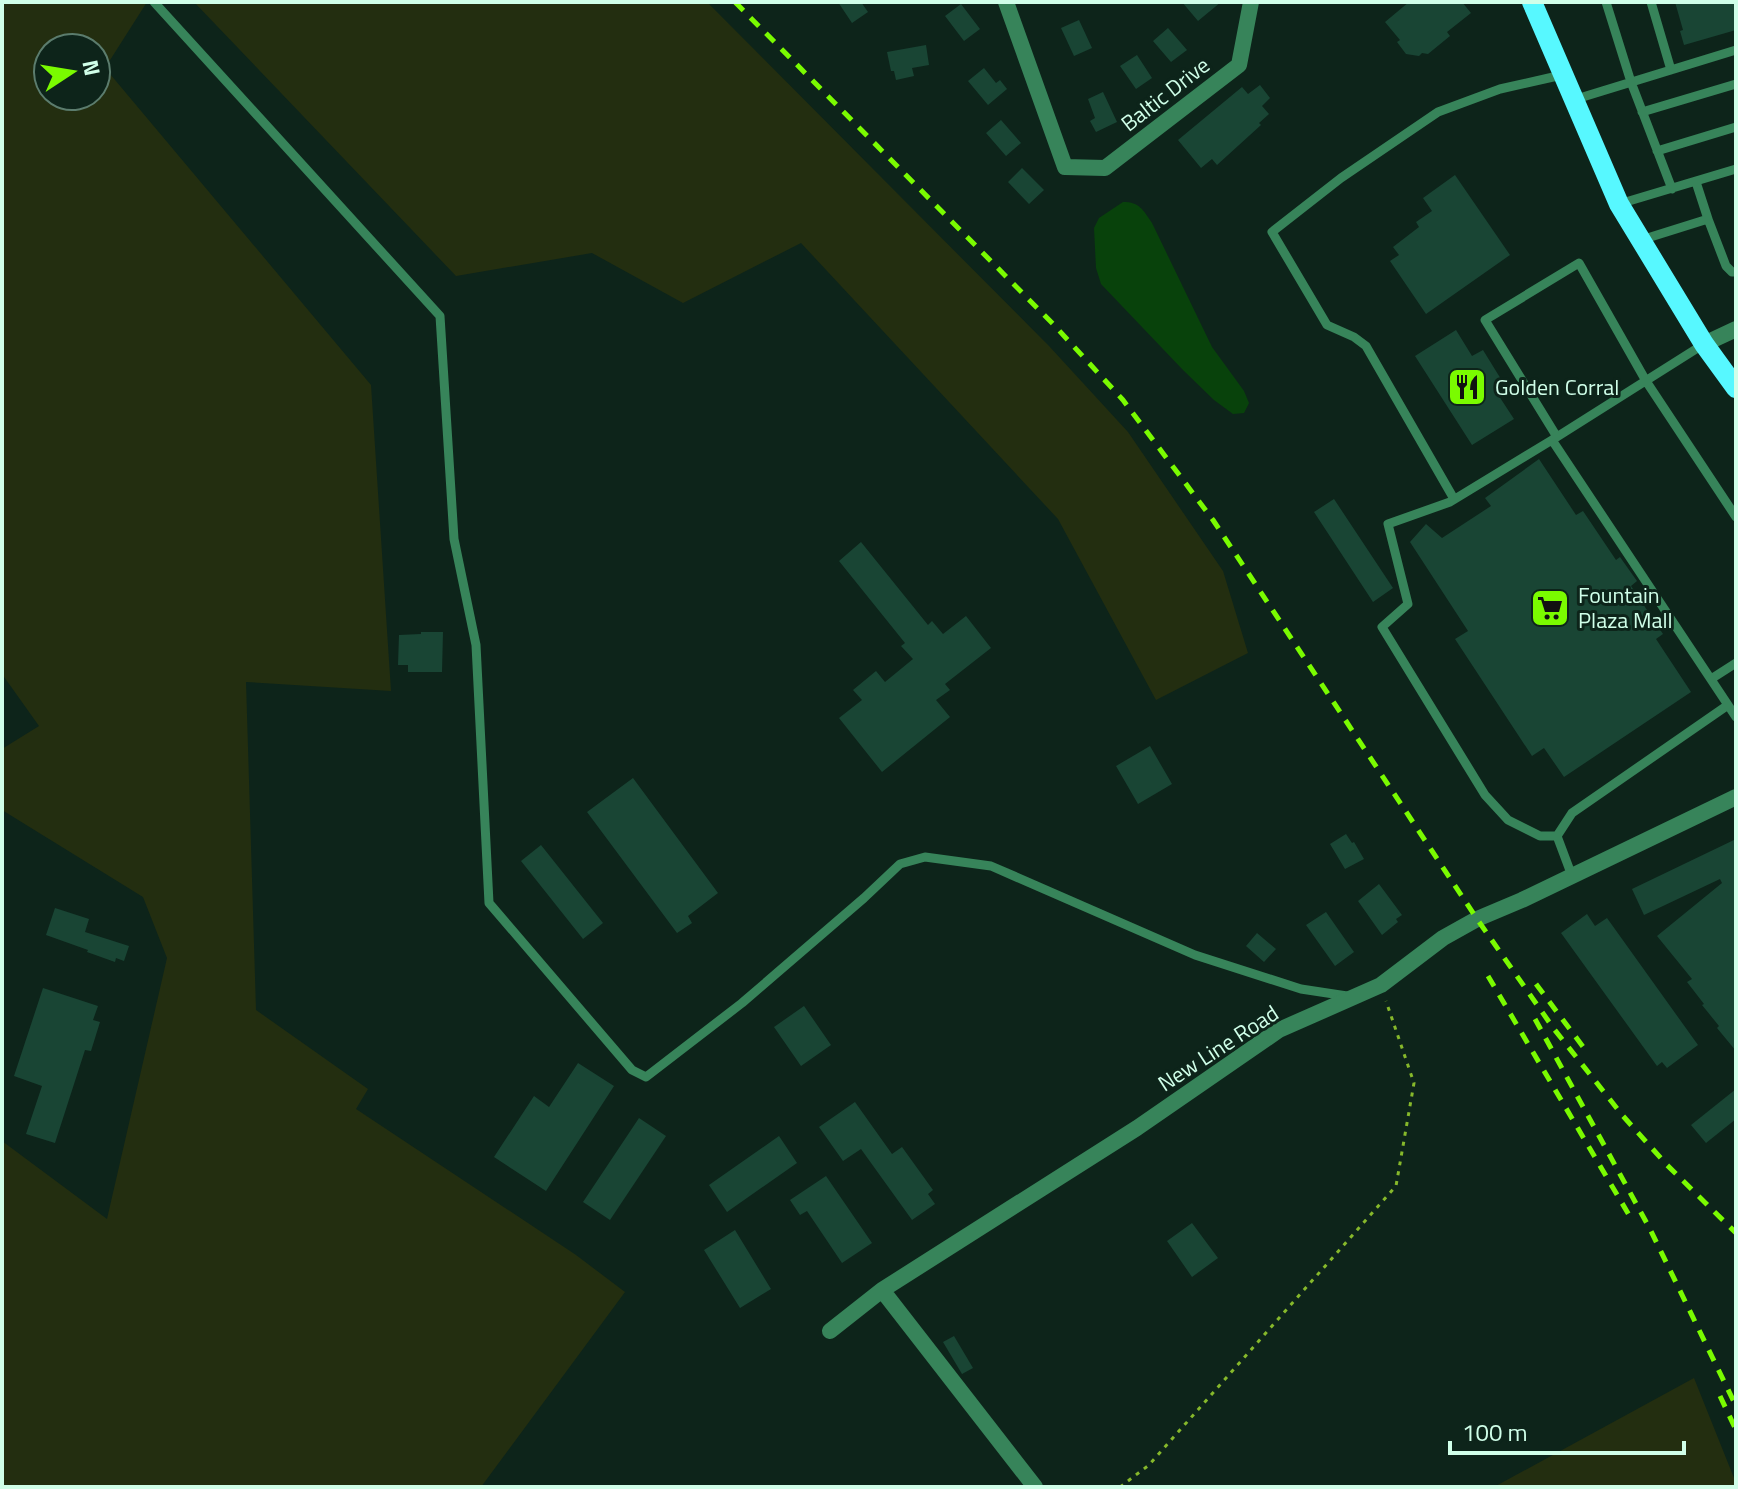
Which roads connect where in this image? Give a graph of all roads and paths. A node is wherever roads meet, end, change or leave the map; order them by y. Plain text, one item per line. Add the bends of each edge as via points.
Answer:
1 (154, 2) edge
2 (1006, 2) edge
3 (1251, 2) edge
4 (1532, 2) edge
5 (1606, 2) edge
6 (1651, 2) edge
7 (1736, 50) edge
8 (1671, 70) junction
9 (1562, 75) junction
10 (1631, 82) junction
11 (1736, 84) edge
12 (1573, 100) junction
13 (1642, 112) junction
14 (1736, 127) edge
15 (1657, 151) junction
16 (1736, 169) edge
17 (1696, 182) junction
18 (1672, 189) junction
19 (1619, 204) junction
20 (1708, 219) junction
21 (1641, 240) junction
22 (1736, 272) edge
23 (1736, 329) edge
24 (1704, 344) junction
25 (1646, 381) junction
26 (1736, 388) edge
27 (1554, 438) junction
28 (1454, 499) junction
29 (1736, 517) edge
30 (1736, 663) edge
31 (1711, 679) junction
32 (1728, 705) junction
33 (1736, 717) edge
34 (1736, 797) edge
35 (1557, 836) junction
36 (1572, 876) junction
37 (1381, 985) junction
38 (1355, 997) junction
39 (882, 1290) junction
40 (830, 1331) dead end
41 (1035, 1487) edge
42 (1120, 1487) edge

1 - 38 lane via 440,316 454,539 476,645 489,903 632,1070 646,1077 742,1003 900,864 925,857 991,866 1195,955 1301,989
2 - 3 street, Baltic Drive via 1065,167 1105,168 1239,65
4 - 9 main road
5 - 10 lane
6 - 8 lane
7 - 8 lane
8 - 10 lane
9 - 12 main road
9 - 28 lane via 1500,89 1438,112 1272,232 1327,325 1366,346
10 - 12 lane
10 - 13 lane
11 - 13 lane
12 - 19 main road
13 - 15 lane
14 - 15 lane
15 - 18 lane
16 - 17 lane
17 - 18 lane
17 - 20 lane
18 - 19 lane
19 - 21 main road
20 - 21 lane
20 - 22 lane via 1726,266
21 - 24 main road
23 - 24 street
24 - 25 lane
24 - 26 main road
25 - 27 lane
25 - 27 lane via 1579,263 1485,320
25 - 29 lane
27 - 28 lane
27 - 31 lane
28 - 35 lane via 1388,524 1408,604 1382,627 1485,795 1508,820 1540,836
30 - 31 lane
31 - 32 lane
32 - 33 lane
32 - 35 lane via 1572,813
34 - 36 street, New Line Road
35 - 36 lane
36 - 37 street, New Line Road via 1443,938
37 - 38 street, New Line Road
37 - 42 path via 1414,1083 1396,1186 1149,1465
38 - 39 street, New Line Road via 1279,1030 1137,1128
39 - 40 street, New Line Road
39 - 41 street

